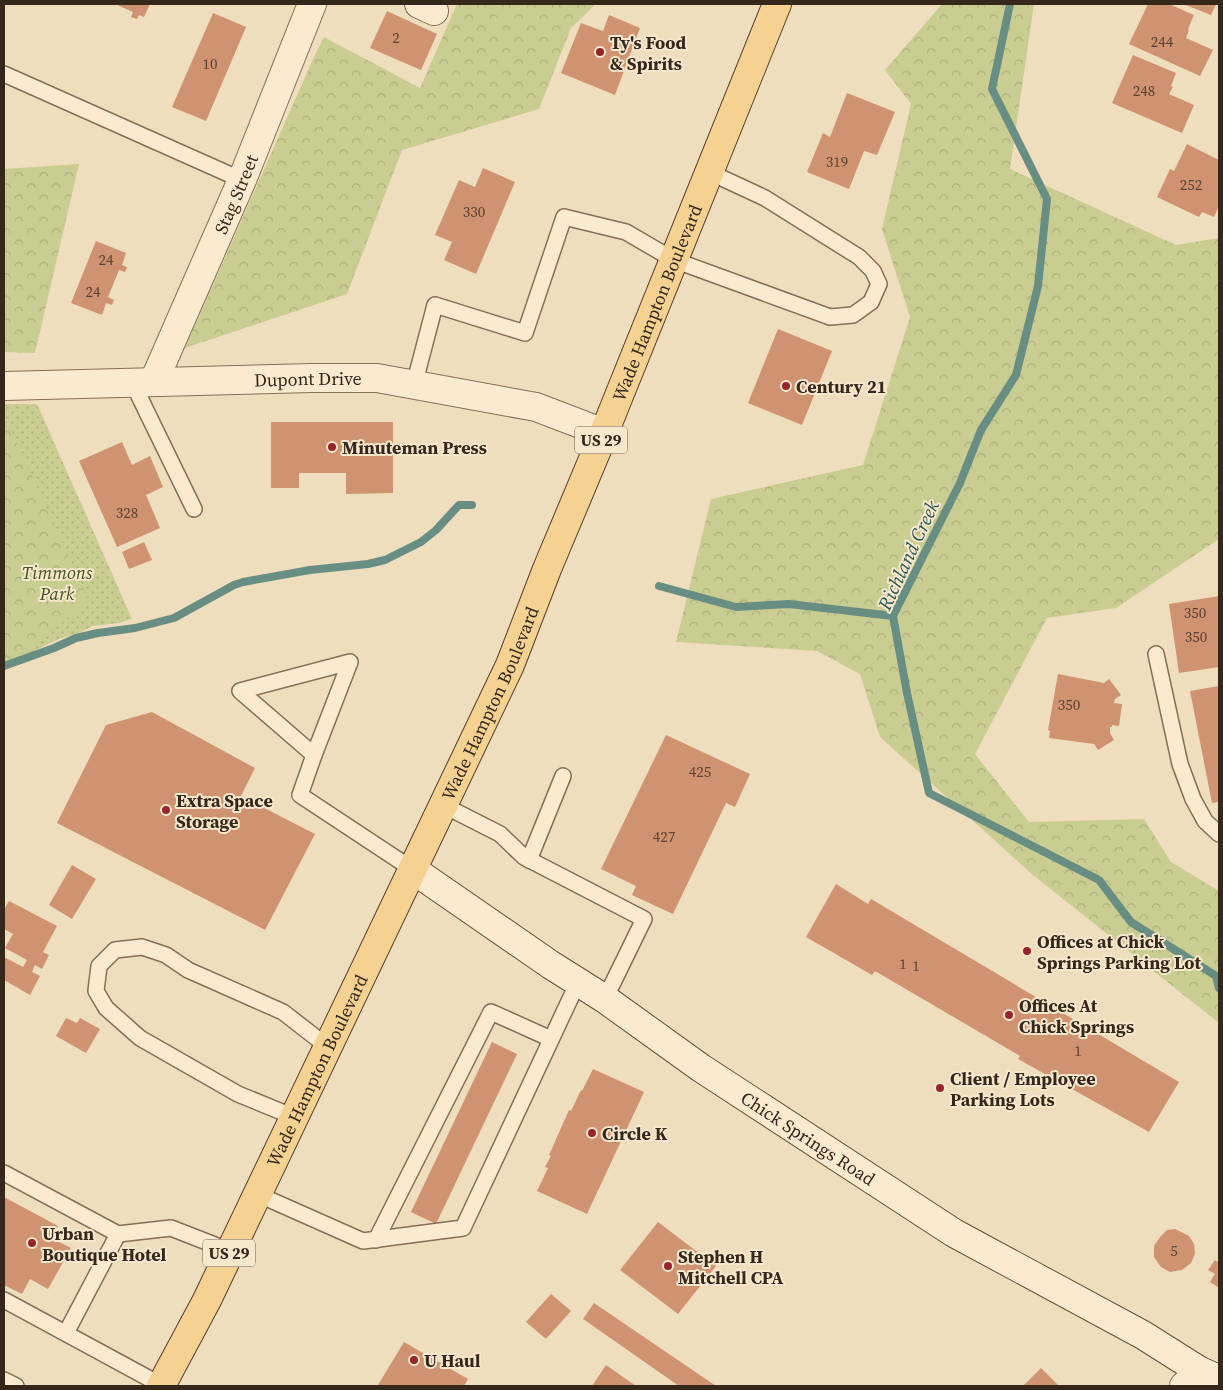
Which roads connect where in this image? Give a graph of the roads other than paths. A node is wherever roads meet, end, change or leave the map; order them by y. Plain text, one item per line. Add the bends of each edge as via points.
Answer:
1 (777, 4) edge
2 (306, 5) edge
3 (4, 74) edge
4 (709, 172) junction
5 (242, 180) junction
6 (674, 260) junction
7 (144, 382) junction
8 (414, 385) junction
9 (4, 386) edge
10 (604, 433) junction
11 (194, 509) dead end
12 (1156, 654) dead end
13 (314, 755) junction
14 (563, 776) dead end
15 (443, 805) junction
16 (1219, 834) edge
17 (529, 860) junction
18 (412, 869) junction
19 (578, 982) junction
20 (605, 999) junction
21 (551, 1039) junction
22 (328, 1047) junction
23 (294, 1117) junction
24 (4, 1173) edge
25 (257, 1194) junction
26 (118, 1234) junction
27 (376, 1240) junction
28 (230, 1250) junction
29 (4, 1300) edge
30 (66, 1333) junction
31 (1201, 1379) edge
32 (4, 1380) edge
33 (15, 1386) edge
34 (161, 1386) edge

1 - 4 main road, Wade Hampton Boulevard / US 29
2 - 5 street, Stag Street
3 - 5 lane
4 - 6 main road, Wade Hampton Boulevard / US 29
4 - 6 lane via 765,198 859,257 873,271 879,284 871,302 853,315 830,317
5 - 7 street, Stag Street
6 - 8 lane via 626,232 564,217 525,333 435,305
6 - 10 main road, Wade Hampton Boulevard / US 29
7 - 8 street, Dupont Drive via 377,378
7 - 9 street, Dupont Drive
7 - 11 lane via 139,396
8 - 10 street, Dupont Drive via 536,407
10 - 15 main road, Wade Hampton Boulevard / US 29 via 546,569 510,665
12 - 16 lane via 1180,764 1205,821
13 - 13 lane via 240,691 350,662 339,690
13 - 18 lane via 300,795
14 - 17 lane
15 - 17 lane via 500,834
15 - 18 main road, Wade Hampton Boulevard / US 29
17 - 20 lane via 644,919
18 - 19 street, Chick Springs Road
18 - 22 main road, Wade Hampton Boulevard / US 29
19 - 20 street, Chick Springs Road
19 - 21 lane
20 - 31 street, Chick Springs Road via 701,1068 954,1232 1143,1335
21 - 27 lane via 463,1228
21 - 27 lane via 491,1012
22 - 23 main road, Wade Hampton Boulevard / US 29
22 - 23 lane via 283,1012 188,970 166,955 142,947 115,950 99,966 96,992 106,1008 140,1038 238,1094
23 - 25 main road, Wade Hampton Boulevard / US 29
24 - 26 lane
25 - 27 lane via 363,1241
25 - 28 main road, Wade Hampton Boulevard / US 29
26 - 28 lane via 171,1228
26 - 30 lane
28 - 34 main road, Wade Hampton Boulevard / US 29
29 - 30 lane
30 - 34 lane
32 - 33 lane

